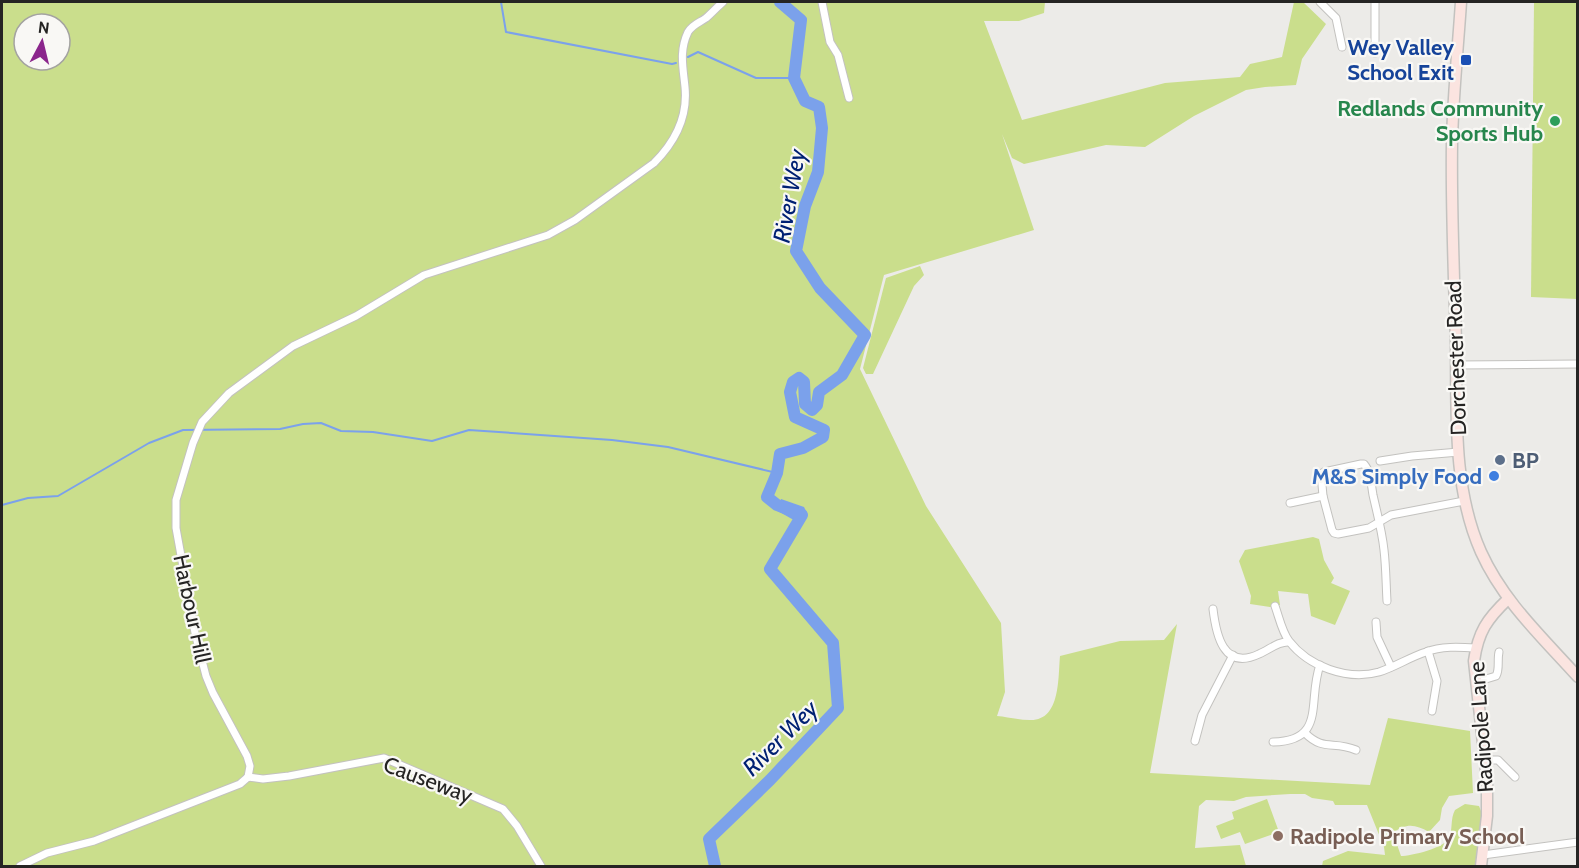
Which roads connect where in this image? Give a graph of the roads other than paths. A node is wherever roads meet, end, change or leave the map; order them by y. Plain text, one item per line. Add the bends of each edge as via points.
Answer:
1 (723, 2) edge
2 (822, 2) edge
3 (1320, 2) edge
4 (1375, 2) edge
5 (1461, 2) edge
6 (1342, 46) dead end
7 (1375, 53) dead end
8 (849, 98) dead end
9 (1578, 364) edge
10 (1456, 366) junction
11 (1459, 452) junction
12 (1380, 461) dead end
13 (1323, 495) junction
14 (1464, 501) junction
15 (1290, 503) dead end
16 (1379, 522) junction
17 (1508, 599) junction
18 (1387, 601) dead end
19 (1275, 606) dead end
20 (1213, 609) dead end
21 (1376, 622) dead end
22 (1289, 642) junction
23 (1476, 648) junction
24 (1428, 651) junction
25 (1499, 652) dead end
26 (1233, 655) junction
27 (1320, 665) junction
28 (1391, 667) junction
29 (1578, 677) edge
30 (1476, 682) junction
31 (1432, 711) dead end
32 (1305, 733) junction
33 (1195, 741) dead end
34 (1273, 742) dead end
35 (1356, 750) dead end
36 (1486, 760) junction
37 (248, 777) junction
38 (1515, 777) dead end
39 (1578, 842) edge
40 (1482, 861) edge
41 (20, 867) edge
42 (542, 867) edge

1 - 37 street, Harbour Hill via 689,31 681,57 685,98 679,131 654,163 548,235 424,275 356,316 294,346 229,393 200,425 176,500 176,528 204,667 246,756 250,766
2 - 8 street via 830,42 838,56
3 - 6 street via 1336,18
4 - 7 street
5 - 10 main road, Dorchester Road via 1452,140
9 - 10 street
10 - 11 main road, Dorchester Road
11 - 12 street
11 - 14 main road, Dorchester Road
13 - 15 street
13 - 16 street via 1334,533 1369,528
13 - 16 street via 1320,477 1324,472 1364,464 1370,472
14 - 16 street via 1391,515
14 - 17 main road, Dorchester Road via 1480,551
16 - 18 street
17 - 23 main road, Radipole Lane via 1488,619
17 - 29 main road, Dorchester Road
19 - 22 street
20 - 26 street via 1220,644
21 - 28 street via 1377,637
22 - 26 street via 1252,657
22 - 27 street
23 - 24 street
23 - 30 main road, Radipole Lane
24 - 28 street
24 - 31 street via 1437,681
25 - 30 street via 1496,676
26 - 33 street via 1202,715
27 - 28 street via 1356,675
27 - 32 street
30 - 36 main road, Radipole Lane
32 - 34 street via 1299,738
32 - 35 street via 1321,744
36 - 38 street via 1498,760
36 - 40 main road, Radipole Lane via 1487,816
37 - 41 street via 240,784 153,819 47,853
37 - 42 street, Causeway via 289,776 384,758 503,809
39 - 40 street

